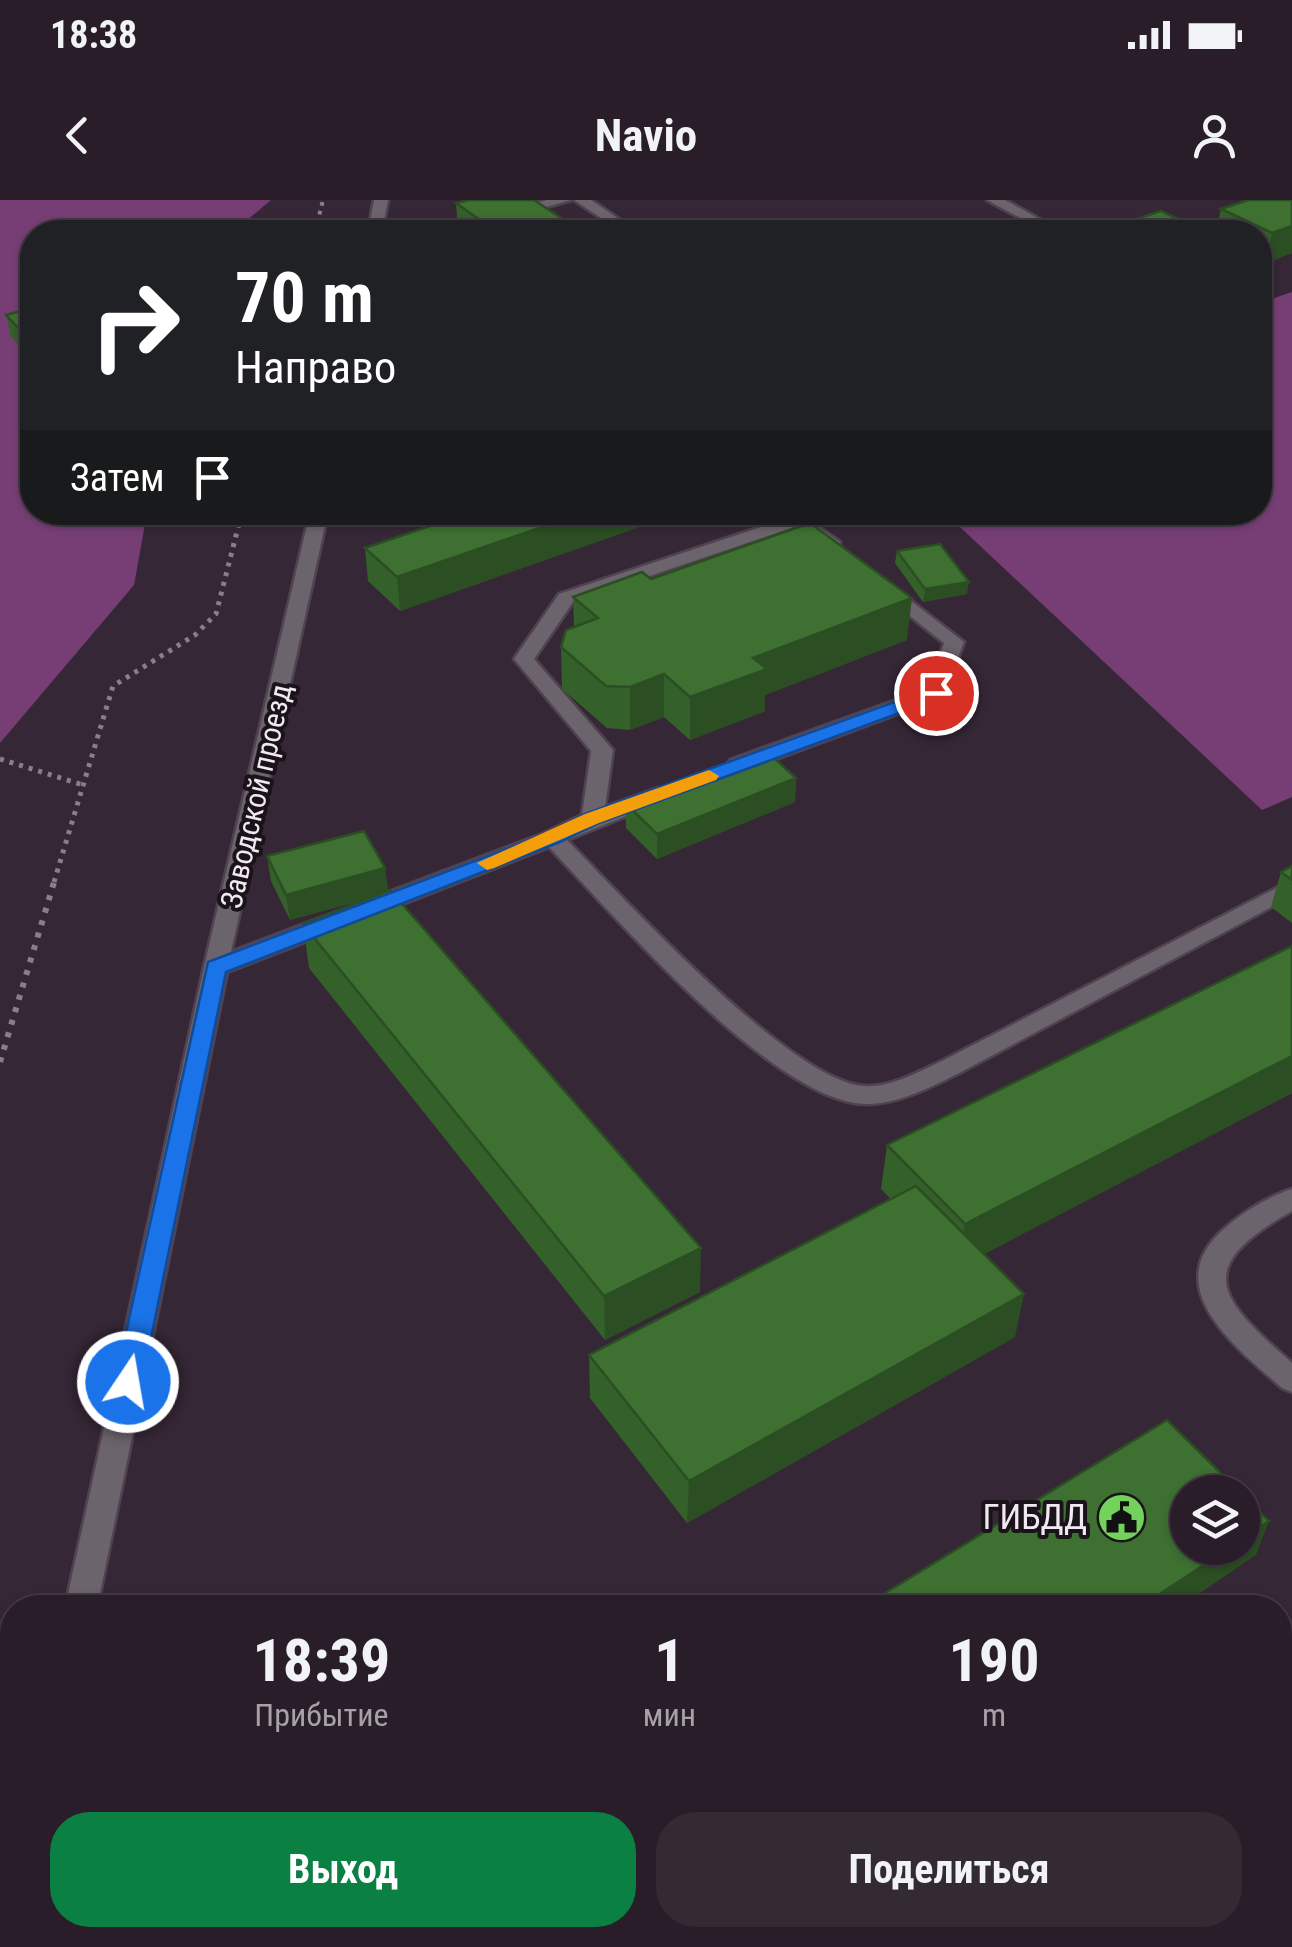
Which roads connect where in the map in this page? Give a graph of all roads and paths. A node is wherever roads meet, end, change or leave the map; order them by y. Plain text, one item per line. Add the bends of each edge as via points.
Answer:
1 (564, 200) edge
2 (582, 200) edge
3 (994, 200) edge
4 (488, 220) edge
5 (612, 220) edge
6 (1033, 220) edge
7 (239, 525) edge
8 (316, 525) edge
9 (782, 525) edge
10 (808, 525) edge
11 (0, 759) edge
12 (719, 772) edge
13 (84, 785) junction
14 (683, 786) edge
15 (592, 818) junction
16 (553, 838) junction
17 (1292, 887) edge
18 (216, 968) junction
19 (0, 1062) edge
20 (1292, 1199) edge
21 (1292, 1380) edge
22 (84, 1595) edge

1 - 4 street
2 - 5 street
3 - 6 street
7 - 13 path via 216,614 196,635 114,686
8 - 18 street, Заводской проезд
9 - 15 street via 566,598 524,659 602,750
10 - 12 street via 954,642 936,693
11 - 13 path
13 - 19 path
14 - 15 street
15 - 16 street
16 - 17 street via 758,1040 789,1065 862,1095 900,1088 967,1058
16 - 18 street
18 - 22 street, Заводской проезд
20 - 21 street via 1226,1242 1210,1268 1213,1297 1230,1322

